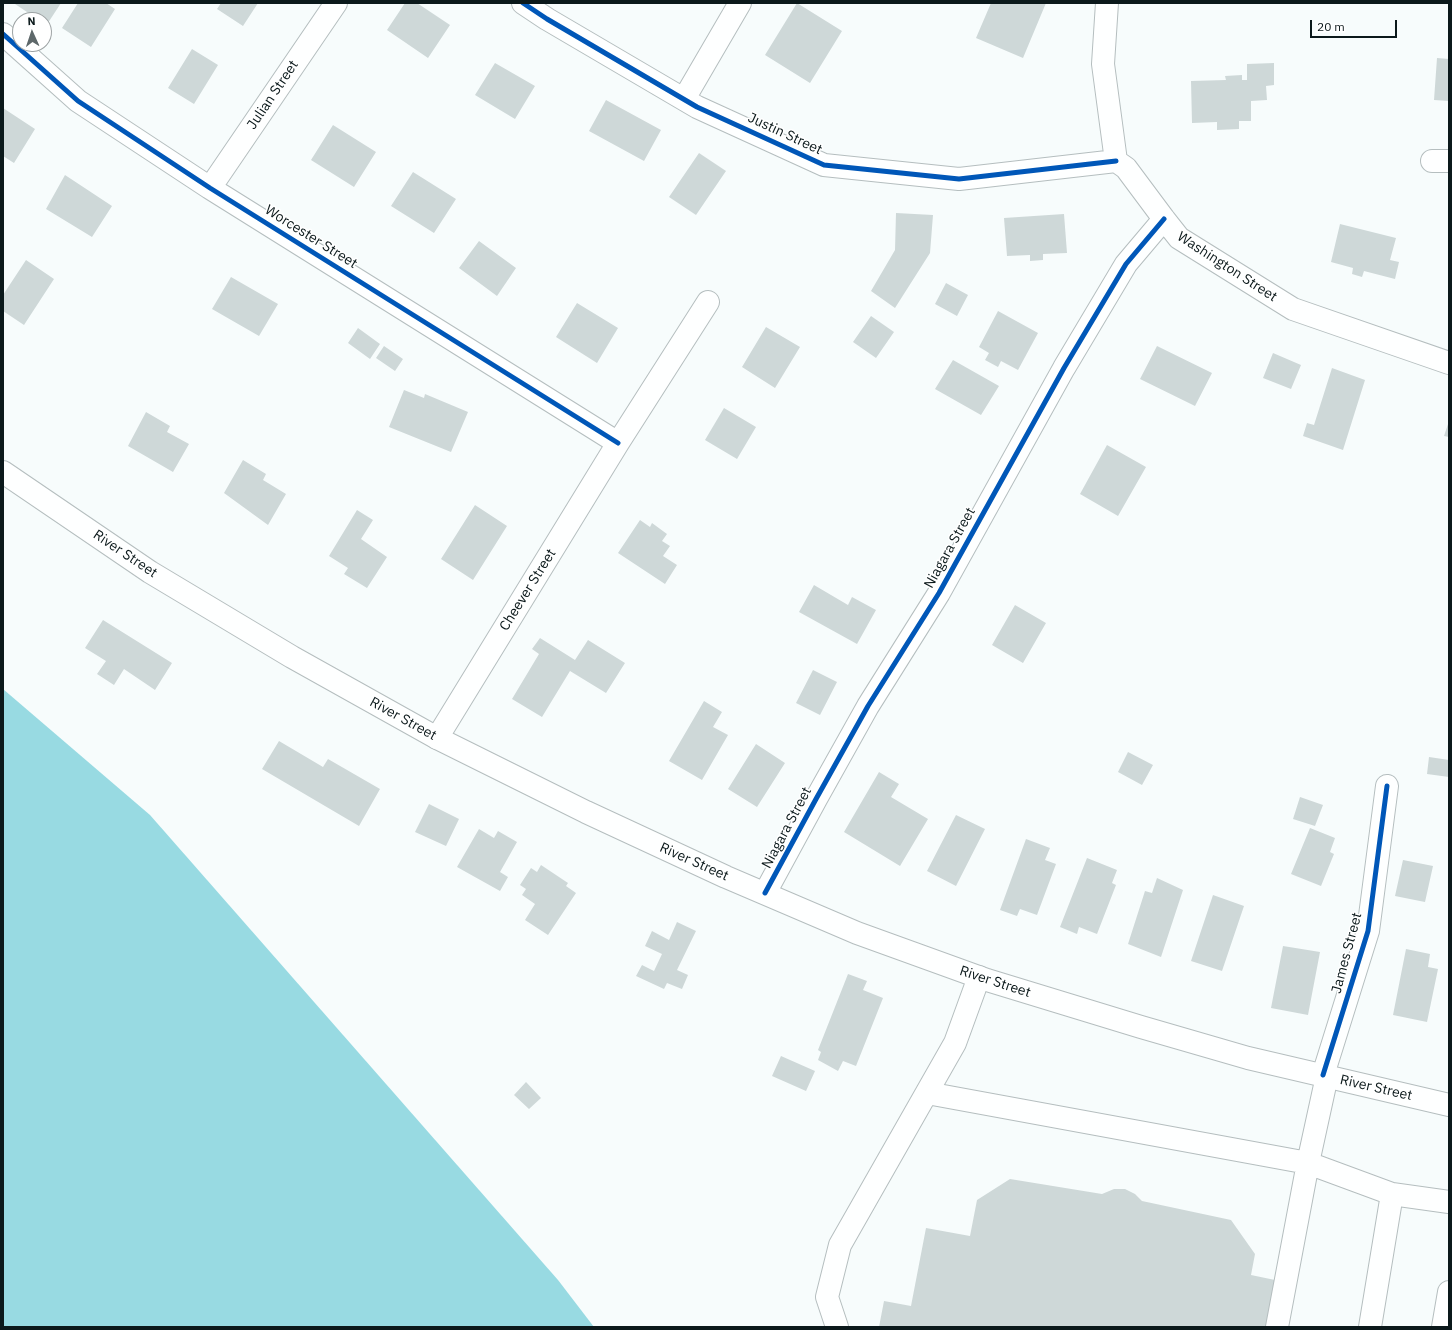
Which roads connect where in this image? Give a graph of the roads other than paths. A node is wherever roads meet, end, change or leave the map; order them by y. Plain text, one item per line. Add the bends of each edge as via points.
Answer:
1 (336, 3) edge
2 (523, 3) edge
3 (740, 3) edge
4 (1108, 3) edge
5 (3, 34) edge
6 (684, 99) junction
7 (1116, 161) junction
8 (210, 188) junction
9 (1164, 220) junction
10 (708, 302) dead end
11 (1449, 363) edge
12 (618, 443) junction
13 (3, 472) edge
14 (437, 738) junction
15 (1387, 786) dead end
16 (765, 894) junction
17 (979, 978) junction
18 (1325, 1076) junction
19 (926, 1093) junction
20 (1449, 1105) edge
21 (1308, 1163) junction
22 (1392, 1194) junction
23 (1449, 1202) edge
24 (1449, 1292) edge
25 (837, 1327) edge
26 (1277, 1327) edge
27 (1370, 1327) edge
28 (1443, 1327) edge

1 - 8 street, Julian Street
2 - 6 street, Justin Street
3 - 6 street
4 - 7 street via 1103,64
5 - 8 street, Worcester Street via 78,101
6 - 7 street, Justin Street via 824,165 959,180
7 - 9 street, Washington Street via 1126,168
8 - 12 street, Worcester Street
9 - 11 street, Washington Street via 1180,238 1293,309
9 - 16 street, Niagara Street via 1126,264 1072,355 939,593 857,726
10 - 12 street, Cheever Street
12 - 14 street, Cheever Street
13 - 14 street, River Street via 150,572 292,657
14 - 16 street, River Street via 586,812
15 - 18 street, James Street via 1368,931
16 - 17 street, River Street via 857,933
17 - 18 street, River Street via 1225,1052
17 - 19 street via 954,1043
18 - 20 street, River Street
18 - 21 street, James Street
19 - 21 street
19 - 25 street via 840,1245 828,1297
21 - 22 street
21 - 26 street, James Street
22 - 23 street
22 - 27 street
24 - 28 street

